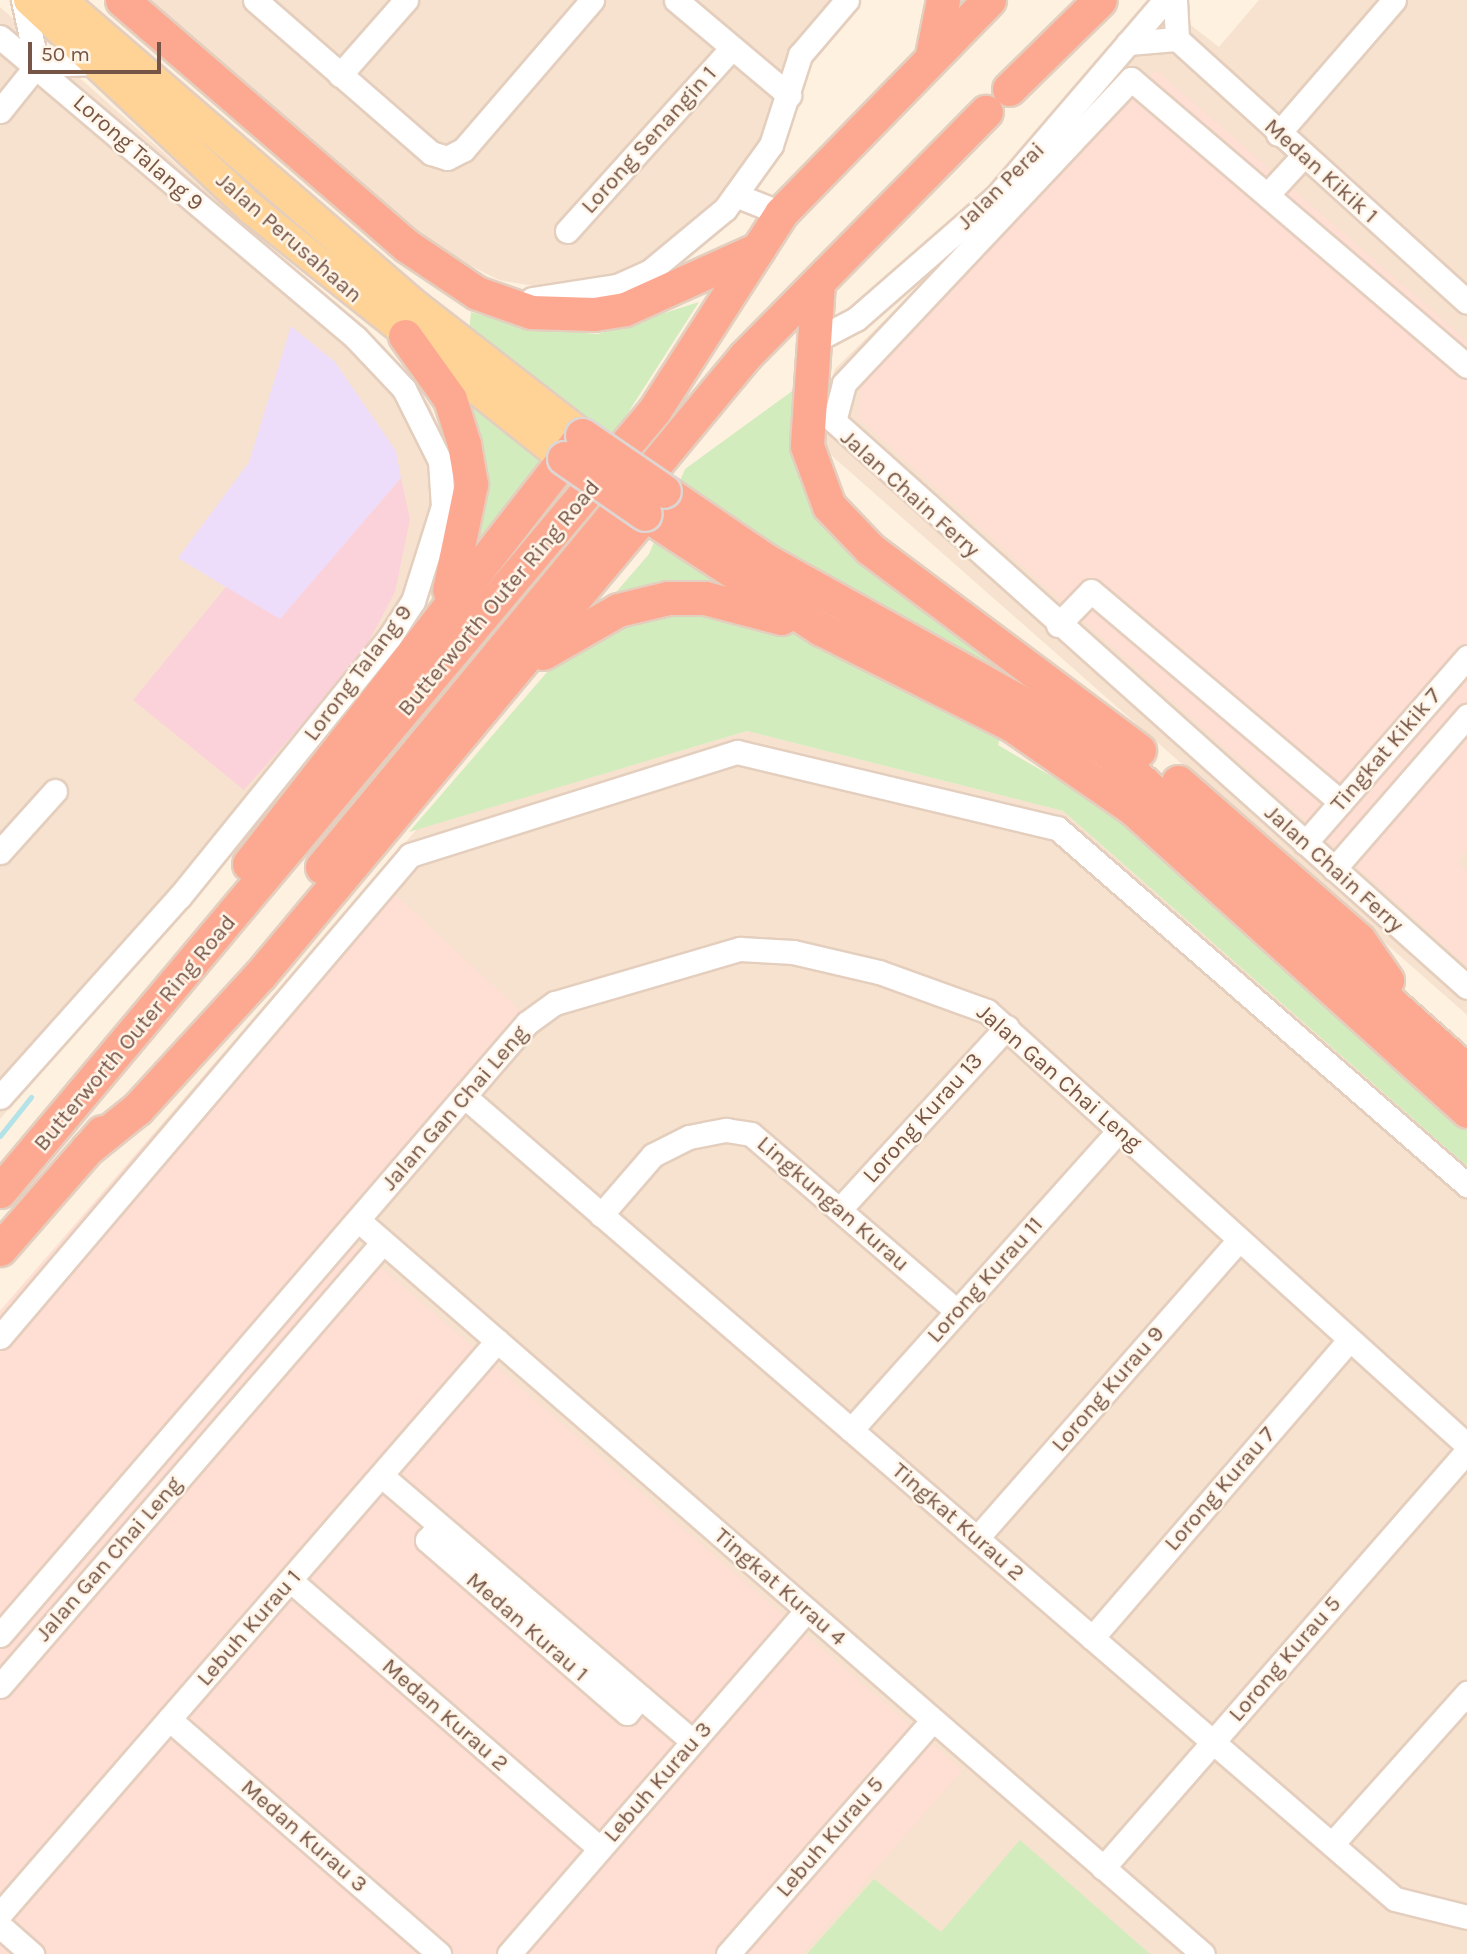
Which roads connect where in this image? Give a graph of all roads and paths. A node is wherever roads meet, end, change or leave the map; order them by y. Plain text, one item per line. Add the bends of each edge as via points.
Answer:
1 (23, 0) edge
2 (29, 0) edge
3 (61, 0) edge
4 (122, 0) edge
5 (255, 0) edge
6 (407, 0) edge
7 (592, 0) edge
8 (676, 0) edge
9 (847, 0) edge
10 (943, 0) edge
11 (989, 0) edge
12 (1100, 0) edge
13 (1165, 0) edge
14 (1175, 0) edge
15 (1394, 0) edge
16 (0, 37) edge
17 (1177, 39) junction
18 (1128, 43) junction
19 (730, 49) junction
20 (104, 54) junction
21 (932, 55) junction
22 (37, 65) junction
23 (340, 75) junction
24 (1009, 89) dead end
25 (789, 94) junction
26 (0, 111) edge
27 (986, 112) dead end
28 (1278, 134) junction
29 (1303, 156) junction
30 (1268, 194) junction
31 (738, 196) junction
32 (781, 213) junction
33 (567, 231) dead end
34 (758, 249) junction
35 (818, 283) junction
36 (498, 299) junction
37 (1467, 302) edge
38 (405, 336) junction
39 (810, 343) junction
40 (746, 356) junction
41 (1467, 366) edge
42 (573, 447) junction
43 (654, 502) junction
44 (443, 609) junction
45 (1058, 625) junction
46 (821, 629) junction
47 (1467, 657) edge
48 (524, 664) junction
49 (1467, 716) edge
50 (55, 791) dead end
51 (1341, 802) junction
52 (1305, 843) junction
53 (0, 852) edge
54 (1334, 869) junction
55 (1467, 987) edge
56 (1007, 1027) junction
57 (1422, 1030) junction
58 (1467, 1071) edge
59 (464, 1096) junction
60 (0, 1097) edge
61 (1467, 1111) edge
62 (65, 1118) junction
63 (1119, 1130) junction
64 (87, 1149) junction
65 (1467, 1185) edge
66 (3, 1187) edge
67 (840, 1209) junction
68 (601, 1215) junction
69 (358, 1220) junction
70 (1239, 1240) junction
71 (383, 1242) junction
72 (0, 1249) edge
73 (957, 1311) junction
74 (0, 1338) edge
75 (497, 1341) junction
76 (1348, 1341) junction
77 (851, 1430) junction
78 (1467, 1445) edge
79 (1467, 1451) edge
80 (382, 1476) junction
81 (976, 1538) junction
82 (290, 1580) junction
83 (807, 1610) junction
84 (0, 1635) edge
85 (1092, 1638) junction
86 (0, 1686) edge
87 (1464, 1704) edge
88 (169, 1719) junction
89 (933, 1720) junction
90 (692, 1741) junction
91 (1213, 1742) junction
92 (1332, 1844) junction
93 (600, 1849) junction
94 (1103, 1867) junction
95 (0, 1914) edge
96 (1467, 1917) edge
97 (0, 1926) edge
98 (32, 1954) edge
99 (439, 1954) edge
100 (509, 1954) edge
101 (728, 1954) edge
102 (1203, 1954) edge

1 - 22 street
2 - 20 main road, Jalan Perusahaan
3 - 20 main road, Jalan Perusahaan
4 - 36 highway via 407,246 447,277
5 - 23 street
6 - 23 street
7 - 23 street via 463,150 447,158 431,153
8 - 19 street
9 - 25 street via 800,55
10 - 21 highway
11 - 21 highway, Butterworth Outer Ring Road
12 - 24 highway
13 - 18 street, Jalan Perai
14 - 17 street
15 - 28 street
16 - 22 street
17 - 18 street
17 - 28 street, Medan Kikik 1
18 - 39 street, Jalan Perai via 997,196 856,318
19 - 25 street
19 - 33 street, Lorong Senangin 1
20 - 22 street, Lorong Talang 9
20 - 38 main road, Jalan Perusahaan via 253,210
20 - 42 main road, Jalan Perusahaan via 407,299
21 - 32 highway, Butterworth Outer Ring Road
22 - 26 street
22 - 60 street, Lorong Talang 9 via 356,338 404,389 440,461 443,506 413,601 389,638 179,897
25 - 31 street via 776,134
27 - 35 highway, Butterworth Outer Ring Road
28 - 29 street, Medan Kikik 1
29 - 30 street
29 - 37 street, Medan Kikik 1
30 - 41 street, Jalan Chain Ferry
30 - 45 street, Jalan Chain Ferry via 1131,79 836,396 836,428
31 - 32 street
31 - 36 street via 650,271 617,286
32 - 34 highway, Butterworth Outer Ring Road
34 - 36 highway via 625,309 564,317
34 - 62 highway, Butterworth Outer Ring Road via 654,411
35 - 39 highway
35 - 40 highway, Butterworth Outer Ring Road
38 - 42 main road, Jalan Perusahaan
38 - 44 highway via 450,399 471,484 464,541
39 - 40 highway
39 - 57 highway via 807,446 824,496 847,530 1117,731 1267,855 1359,940
40 - 64 highway, Butterworth Outer Ring Road
42 - 43 highway, bridge
42 - 44 highway
43 - 46 highway
43 - 48 highway
43 - 57 highway via 1108,751
44 - 62 highway via 91,1070
45 - 51 street via 1091,591
45 - 52 street, Jalan Chain Ferry
46 - 48 highway via 705,598 668,598 618,610
46 - 61 highway via 1012,725 1099,784
47 - 51 street, Tingkat Kikik 7
48 - 64 highway via 260,975 137,1109
49 - 54 street
50 - 53 street
51 - 52 street, Tingkat Kikik 7
52 - 54 street, Jalan Chain Ferry
54 - 55 street, Jalan Chain Ferry
56 - 59 street, Jalan Gan Chai Leng via 968,1000 879,972 793,952 740,949 555,1003 527,1023
56 - 63 street, Jalan Gan Chai Leng
56 - 67 street, Lorong Kurau 13
57 - 58 highway
59 - 68 street, Tingkat Kurau 2
59 - 69 street, Jalan Gan Chai Leng
62 - 66 highway, Butterworth Outer Ring Road
63 - 70 street, Jalan Gan Chai Leng
63 - 73 street, Lorong Kurau 11
64 - 72 highway, Butterworth Outer Ring Road
65 - 74 street via 1057,828 737,752 410,855
67 - 68 street, Lingkungan Kurau via 751,1134 726,1130 689,1137 653,1156
67 - 73 street, Lingkungan Kurau
68 - 77 street, Tingkat Kurau 2
69 - 71 street, Tingkat Kurau 4
69 - 84 street, Jalan Gan Chai Leng
70 - 76 street, Jalan Gan Chai Leng
70 - 81 street, Lorong Kurau 9
71 - 75 street, Tingkat Kurau 4
71 - 86 street, Jalan Gan Chai Leng
73 - 77 street, Lorong Kurau 11
75 - 80 street, Lebuh Kurau 1
75 - 83 street, Tingkat Kurau 4
76 - 78 street, Jalan Gan Chai Leng
76 - 85 street, Lorong Kurau 7
77 - 81 street, Tingkat Kurau 2
79 - 91 street, Lorong Kurau 5
80 - 82 street, Lebuh Kurau 1
80 - 90 street, Medan Kurau 1
81 - 85 street, Tingkat Kurau 2
82 - 88 street, Lebuh Kurau 1
82 - 93 street, Medan Kurau 2
83 - 89 street, Tingkat Kurau 4
83 - 90 street, Lebuh Kurau 3
85 - 91 street, Tingkat Kurau 2
87 - 92 street
88 - 95 street, Lebuh Kurau 1
88 - 99 street, Medan Kurau 3
89 - 94 street, Tingkat Kurau 4
89 - 101 street, Lebuh Kurau 5
90 - 93 street, Lebuh Kurau 3
91 - 92 street, Tingkat Kurau 2
91 - 94 street, Lorong Kurau 5
92 - 96 street, Tingkat Kurau 2 via 1395,1899
93 - 100 street, Lebuh Kurau 3
94 - 102 street, Tingkat Kurau 4
97 - 98 street

